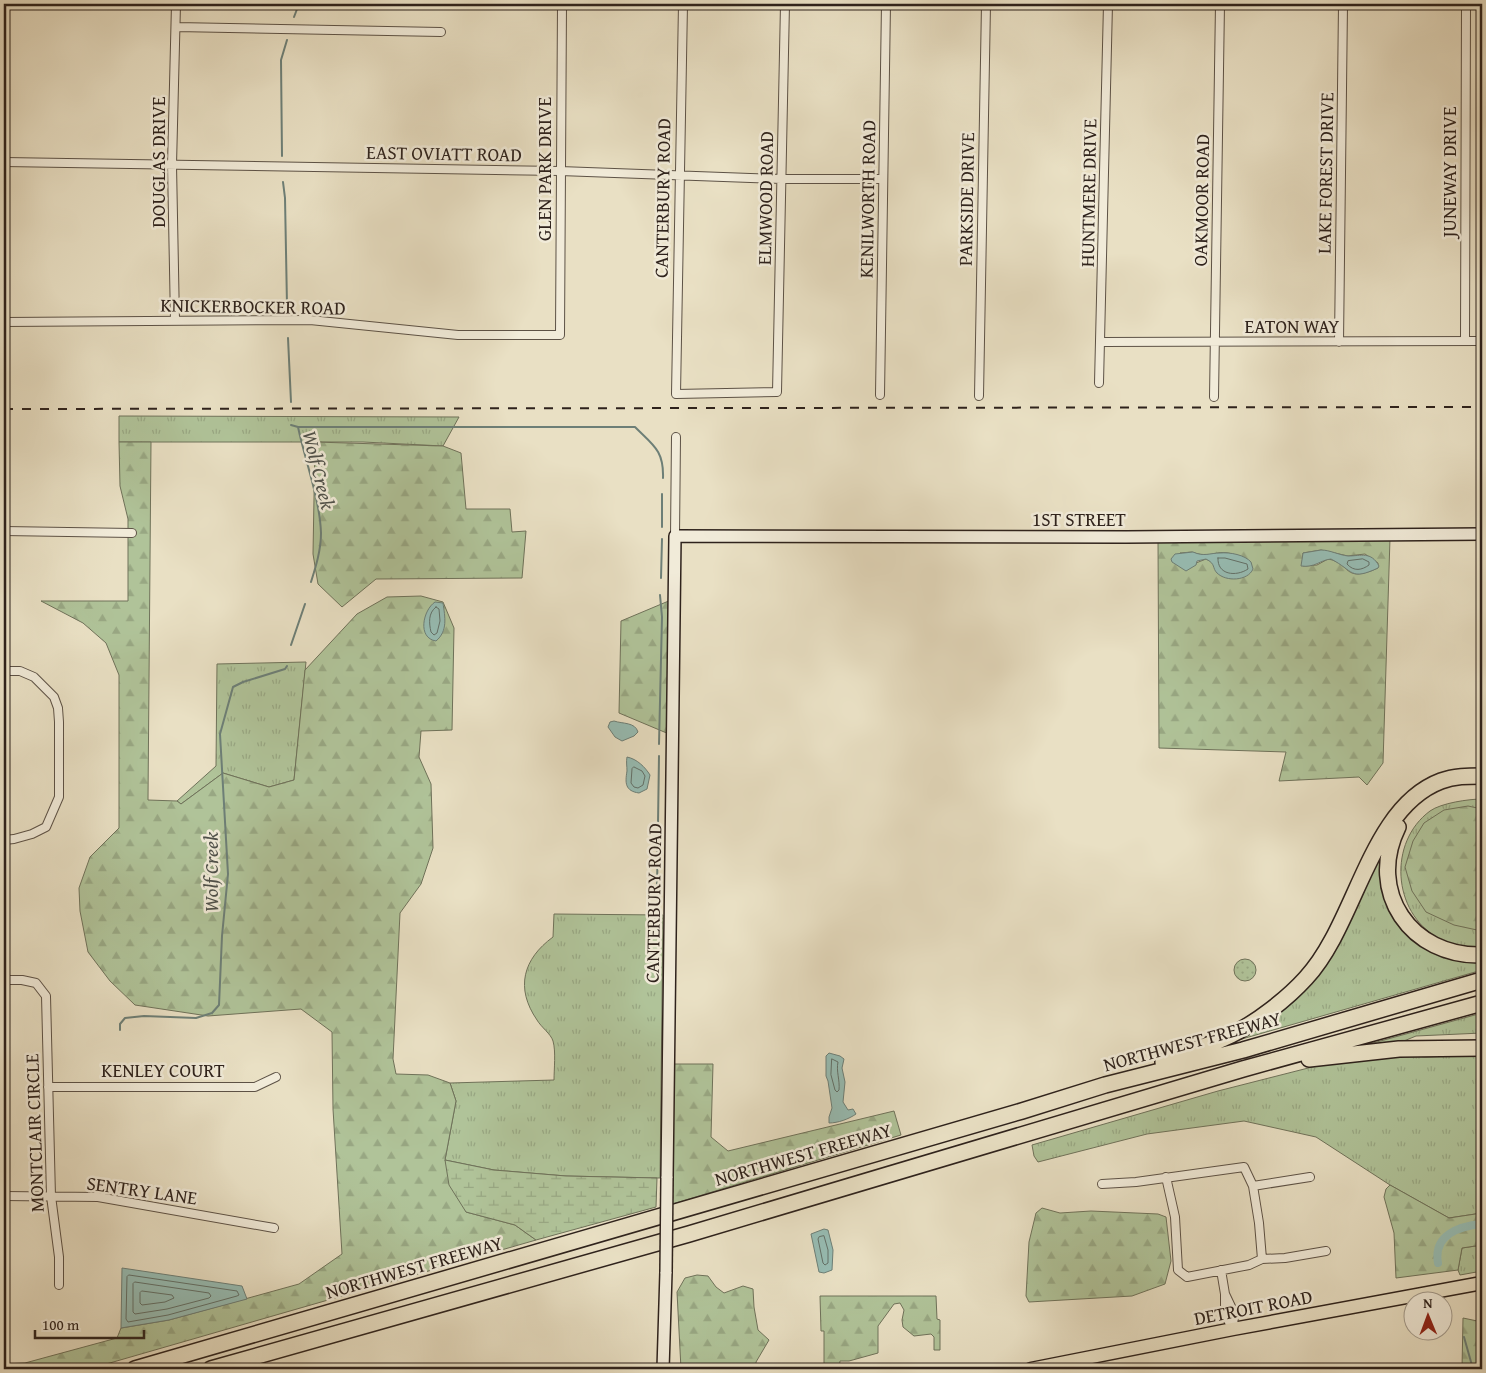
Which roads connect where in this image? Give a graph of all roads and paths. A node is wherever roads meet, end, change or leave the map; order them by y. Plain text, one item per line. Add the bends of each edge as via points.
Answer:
1 (176, 4) edge
2 (562, 4) edge
3 (683, 4) edge
4 (785, 4) edge
5 (886, 4) edge
6 (986, 4) edge
7 (1108, 4) edge
8 (1220, 4) edge
9 (1343, 4) edge
10 (1466, 4) edge
11 (176, 28) junction
12 (442, 32) dead end
13 (4, 162) edge
14 (172, 165) junction
15 (560, 171) junction
16 (680, 176) junction
17 (781, 179) junction
18 (883, 179) junction
19 (175, 321) junction
20 (4, 322) edge
21 (560, 335) joint
22 (1465, 341) junction
23 (1482, 341) edge
24 (1101, 342) junction
25 (1215, 342) junction
26 (1339, 342) junction
27 (1099, 383) dead end
28 (777, 392) joint
29 (880, 396) dead end
30 (979, 396) dead end
31 (1214, 397) dead end
32 (676, 437) dead end
33 (4, 531) edge
34 (132, 533) dead end
35 (1482, 534) edge
36 (675, 536) junction
37 (4, 671) edge
38 (1482, 776) edge
39 (1482, 782) edge
40 (4, 840) edge
41 (1482, 955) edge
42 (4, 980) edge
43 (1482, 980) edge
44 (1482, 1002) edge
45 (1482, 1048) edge
46 (1243, 1069) junction
47 (276, 1077) dead end
48 (1105, 1084) junction
49 (48, 1087) junction
50 (1166, 1177) junction
51 (1310, 1177) dead end
52 (1102, 1184) dead end
53 (1252, 1186) junction
54 (4, 1196) edge
55 (51, 1196) junction
56 (274, 1228) dead end
57 (1326, 1251) dead end
58 (1262, 1259) junction
59 (1222, 1270) junction
60 (1482, 1283) edge
61 (58, 1285) dead end
62 (1233, 1329) junction
63 (135, 1369) edge
64 (211, 1369) edge
65 (663, 1369) edge
66 (1031, 1369) edge

1 - 11 street, DOUGLAS DRIVE
2 - 15 street, GLEN PARK DRIVE
3 - 16 street, CANTERBURY ROAD
4 - 17 street, ELMWOOD ROAD
5 - 18 street, KENILWORTH ROAD
6 - 30 street, PARKSIDE DRIVE
7 - 24 street, HUNTMERE DRIVE
8 - 25 street, OAKMOOR ROAD
9 - 26 street, LAKE FOREST DRIVE
10 - 22 street, JUNEWAY DRIVE
11 - 12 street
11 - 14 street, DOUGLAS DRIVE
13 - 14 street, EAST OVIATT ROAD
14 - 15 street, EAST OVIATT ROAD
14 - 19 street, DOUGLAS DRIVE
15 - 16 street, EAST OVIATT ROAD
15 - 21 street, GLEN PARK DRIVE
16 - 17 street, EAST OVIATT ROAD
16 - 28 street, CANTERBURY ROAD via 676,394
17 - 18 street, EAST OVIATT ROAD
17 - 28 street, ELMWOOD ROAD
18 - 29 street, KENILWORTH ROAD
19 - 20 street, KNICKERBOCKER ROAD
19 - 21 street, KNICKERBOCKER ROAD via 310,320 458,334
22 - 23 street, EATON WAY
22 - 26 street, EATON WAY
24 - 25 street, EATON WAY
24 - 27 street, HUNTMERE DRIVE
25 - 26 street, EATON WAY
25 - 31 street, OAKMOOR ROAD
32 - 36 street, CANTERBURY ROAD
33 - 34 street
35 - 36 street, 1ST STREET
36 - 65 street, CANTERBURY ROAD, bridge
37 - 40 street via 20,671 34,676 54,697 60,722 59,798 46,827 32,834
38 - 48 highway via 1458,776 1441,781 1404,805 1389,825 1330,947 1306,978 1264,1016 1231,1035
39 - 41 highway via 1443,788 1411,808 1392,840 1387,875 1397,909 1421,937 1450,952
42 - 49 street, MONTCLAIR CIRCLE via 36,983 46,996
43 - 48 highway, NORTHWEST FREEWAY via 1243,1050
44 - 46 highway, NORTHWEST FREEWAY
45 - 46 highway via 1378,1050
46 - 64 highway, NORTHWEST FREEWAY via 689,1234
47 - 49 street, KENLEY COURT via 256,1087
48 - 63 highway, NORTHWEST FREEWAY via 1022,1111
49 - 55 street, MONTCLAIR CIRCLE
50 - 52 street
50 - 53 street via 1244,1167
50 - 59 street via 1175,1217 1178,1270 1187,1276
51 - 53 street
53 - 58 street
54 - 55 street, SENTRY LANE
55 - 56 street, SENTRY LANE via 98,1197
55 - 61 street, MONTCLAIR CIRCLE via 59,1257
57 - 58 street
58 - 59 street
59 - 62 street via 1225,1315
60 - 62 main road, DETROIT ROAD
62 - 66 main road, DETROIT ROAD

